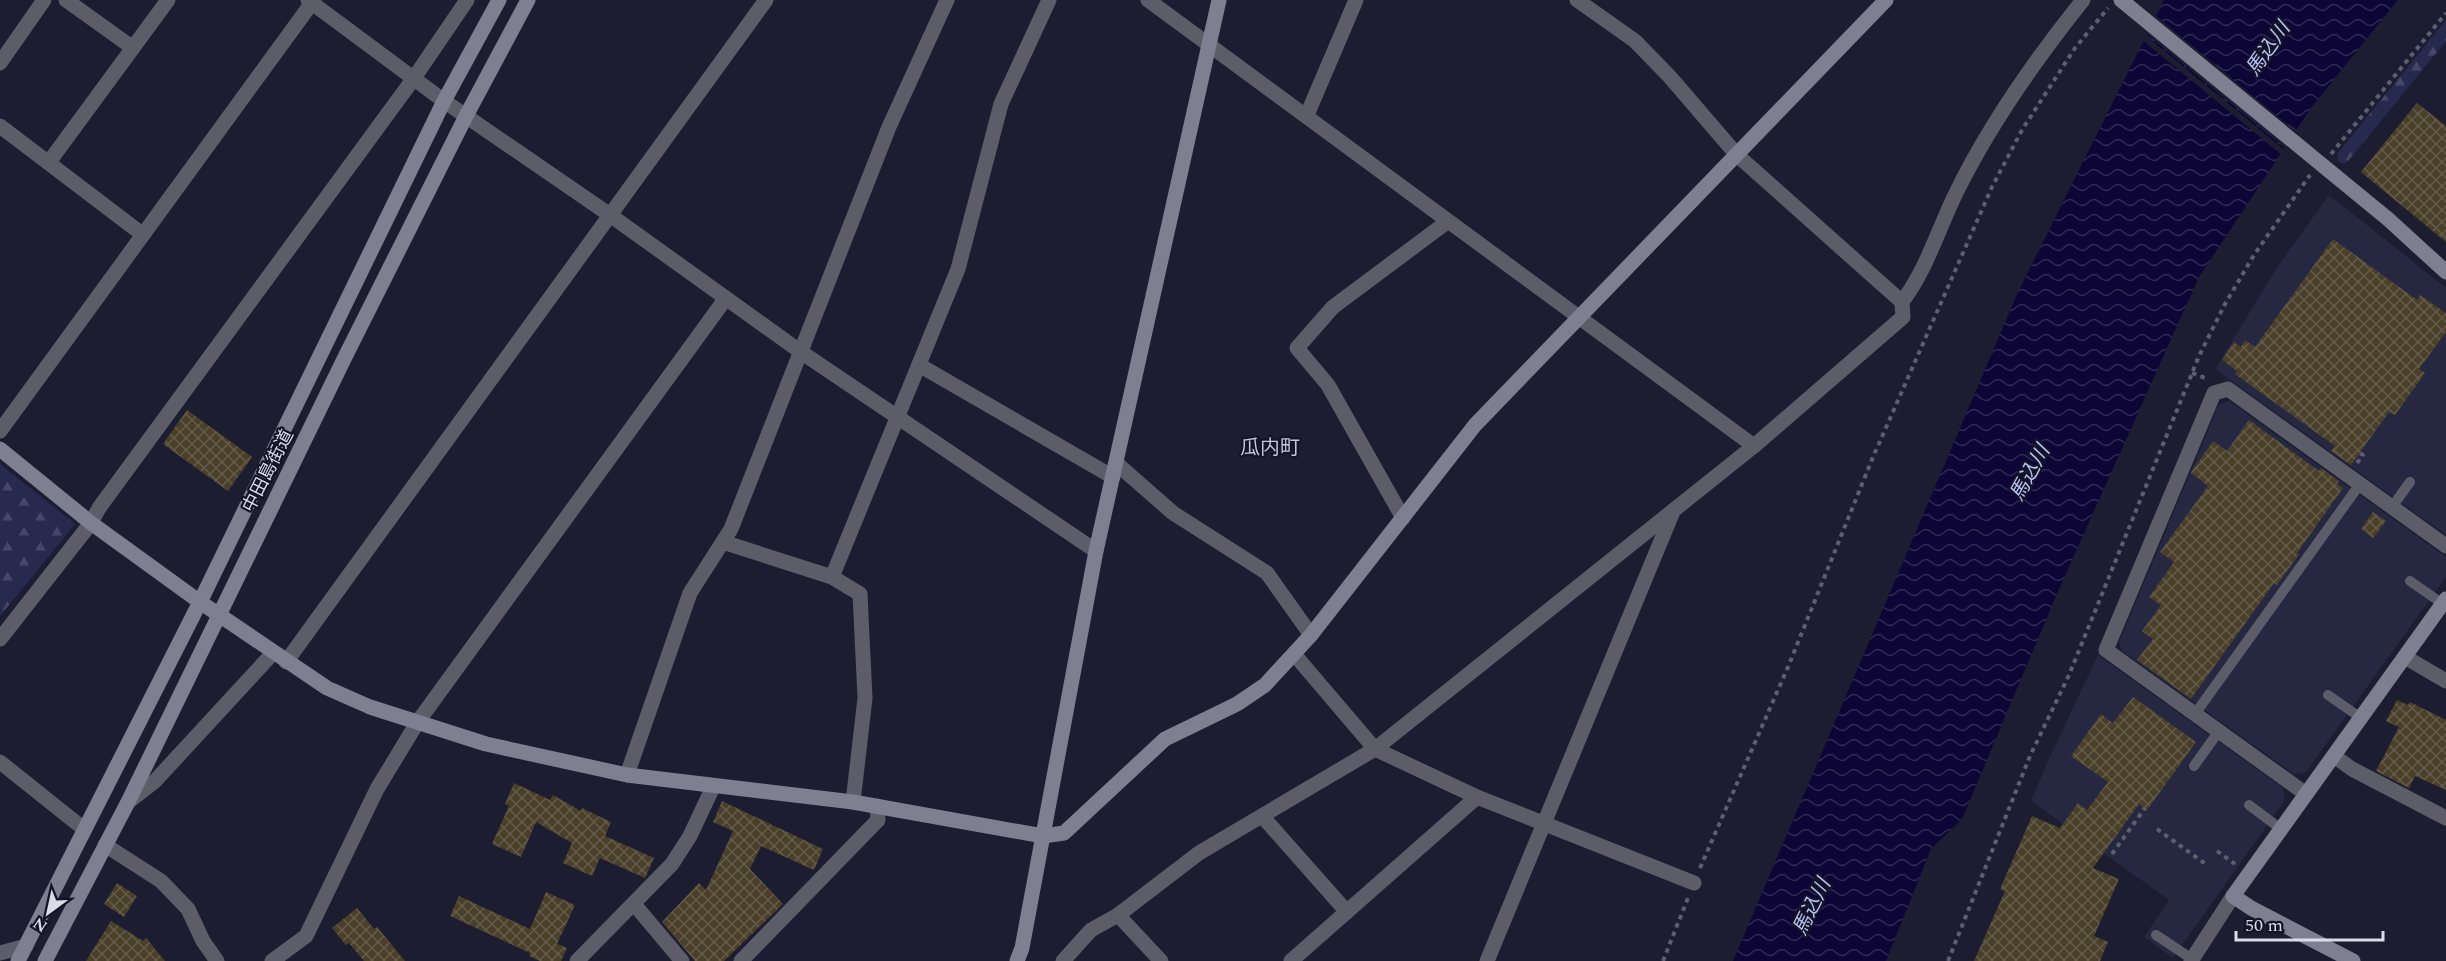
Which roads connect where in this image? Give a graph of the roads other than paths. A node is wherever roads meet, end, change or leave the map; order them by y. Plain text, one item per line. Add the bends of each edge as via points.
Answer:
1 (44, 0) edge
2 (66, 0) edge
3 (168, 0) edge
4 (467, 0) edge
5 (499, 0) edge
6 (528, 0) edge
7 (766, 0) edge
8 (947, 0) edge
9 (1049, 0) edge
10 (1148, 0) edge
11 (1219, 0) edge
12 (1356, 0) edge
13 (1577, 0) edge
14 (1886, 0) edge
15 (2083, 0) edge
16 (2119, 0) edge
17 (311, 1) edge
18 (1597, 6) edge
19 (1209, 45) junction
20 (133, 48) junction
21 (0, 63) edge
22 (414, 78) junction
23 (444, 100) junction
24 (466, 116) junction
25 (1307, 116) junction
26 (0, 126) edge
27 (1737, 156) junction
28 (49, 162) junction
29 (610, 215) junction
30 (1447, 222) junction
31 (142, 234) junction
32 (2446, 272) edge
33 (726, 298) junction
34 (1902, 302) junction
35 (1581, 318) junction
36 (801, 352) junction
37 (919, 365) junction
38 (898, 417) junction
39 (0, 431) edge
40 (1754, 446) junction
41 (0, 449) edge
42 (1114, 470) junction
43 (2410, 482) dead end
44 (2360, 484) junction
45 (2392, 507) junction
46 (1673, 512) junction
47 (1403, 518) junction
48 (92, 523) junction
49 (723, 542) junction
50 (2446, 546) edge
51 (1096, 551) junction
52 (832, 577) junction
53 (2410, 581) dead end
54 (200, 602) junction
55 (2444, 602) edge
56 (218, 614) junction
57 (1311, 635) junction
58 (0, 639) edge
59 (1294, 654) junction
60 (279, 657) junction
61 (2405, 657) junction
62 (2446, 681) edge
63 (2328, 695) dead end
64 (2195, 714) junction
65 (2361, 718) junction
66 (417, 723) junction
67 (2219, 731) junction
68 (1375, 749) junction
69 (2334, 756) junction
70 (0, 762) edge
71 (2194, 766) dead end
72 (627, 775) junction
73 (712, 787) junction
74 (2306, 794) junction
75 (1477, 797) junction
76 (128, 802) junction
77 (853, 802) junction
78 (2249, 805) dead end
79 (877, 806) junction
80 (1262, 816) junction
81 (2446, 818) edge
82 (1545, 825) junction
83 (84, 829) junction
84 (2282, 829) junction
85 (1043, 836) junction
86 (105, 845) junction
87 (1694, 883) road end
88 (2233, 896) junction
89 (634, 904) junction
90 (1347, 912) junction
91 (1118, 915) junction
92 (2156, 935) dead end
93 (26, 946) junction
94 (0, 953) edge
95 (2191, 960) edge
96 (18, 961) edge
97 (45, 961) edge
98 (217, 961) edge
99 (272, 961) edge
100 (577, 961) edge
101 (682, 961) edge
102 (741, 961) edge
103 (1017, 961) edge
104 (1063, 961) edge
105 (1161, 961) edge
106 (1291, 961) edge
107 (1487, 961) edge
108 (2353, 961) edge

1 - 21 street
2 - 20 street
3 - 20 street
4 - 22 street
5 - 23 street, 中田島街道
6 - 24 street, 中田島街道
7 - 29 street
8 - 36 street via 889,127
9 - 37 street via 1001,104 958,269
10 - 19 street
11 - 19 street
12 - 25 street
13 - 18 street
14 - 27 street
15 - 34 street via 2037,57 1989,129 1956,192 1918,280
16 - 32 street via 2388,219
17 - 22 street
17 - 31 street
18 - 27 street via 1670,77
19 - 25 street
19 - 42 street
20 - 28 street
22 - 23 street
22 - 48 street via 99,508
23 - 24 street
23 - 54 street, 中田島街道
24 - 29 street
24 - 56 street, 中田島街道
25 - 30 street
26 - 28 street
27 - 34 street
27 - 35 street
28 - 31 street
29 - 33 street
29 - 60 street
30 - 35 street
30 - 47 street via 1334,307 1297,348 1328,385
31 - 39 street
33 - 36 street
33 - 66 street
34 - 40 street via 1903,317
35 - 40 street
35 - 47 street via 1475,425
36 - 38 street
36 - 49 street
37 - 38 street
37 - 42 street
38 - 51 street
38 - 52 street
40 - 46 street
41 - 48 street
42 - 51 street
42 - 57 street via 1267,573
43 - 45 lane
44 - 45 street
44 - 64 lane
44 - 64 street via 2228,389 2214,393 2106,650
45 - 50 street
46 - 68 street
46 - 82 street
47 - 57 street
48 - 54 street
48 - 58 street
49 - 52 street
49 - 72 street via 690,593
51 - 85 street
52 - 77 street via 860,594 865,698
53 - 55 lane
54 - 56 street
54 - 83 street, 中田島街道
55 - 61 street
56 - 60 street
56 - 76 street, 中田島街道
57 - 59 street
59 - 68 street
59 - 85 street via 1265,685 1237,704 1165,739 1064,833
60 - 66 street via 327,688 370,708
60 - 76 street via 155,781
61 - 62 street
61 - 65 street
63 - 65 lane
64 - 67 street
65 - 69 street
66 - 72 street via 486,744
66 - 99 street via 377,789 306,936
67 - 71 lane
67 - 74 street
68 - 75 street
68 - 80 street
69 - 74 street
69 - 81 street
70 - 83 street
72 - 73 street
73 - 77 street
73 - 89 street via 690,836 672,864
74 - 84 street
75 - 82 street
75 - 90 street
76 - 86 street, 中田島街道
77 - 79 street
78 - 84 lane
79 - 85 street
79 - 102 street via 878,820
80 - 90 street
80 - 91 street via 1199,853
82 - 87 street
82 - 107 street
83 - 93 street, 中田島街道
84 - 88 street
85 - 103 street
86 - 97 street, 中田島街道
86 - 98 street via 161,881 188,909
88 - 95 street
88 - 108 street
89 - 100 street
89 - 101 street
90 - 106 street
91 - 104 street via 1091,930
91 - 105 street
92 - 95 lane
93 - 94 street
93 - 96 street, 中田島街道

